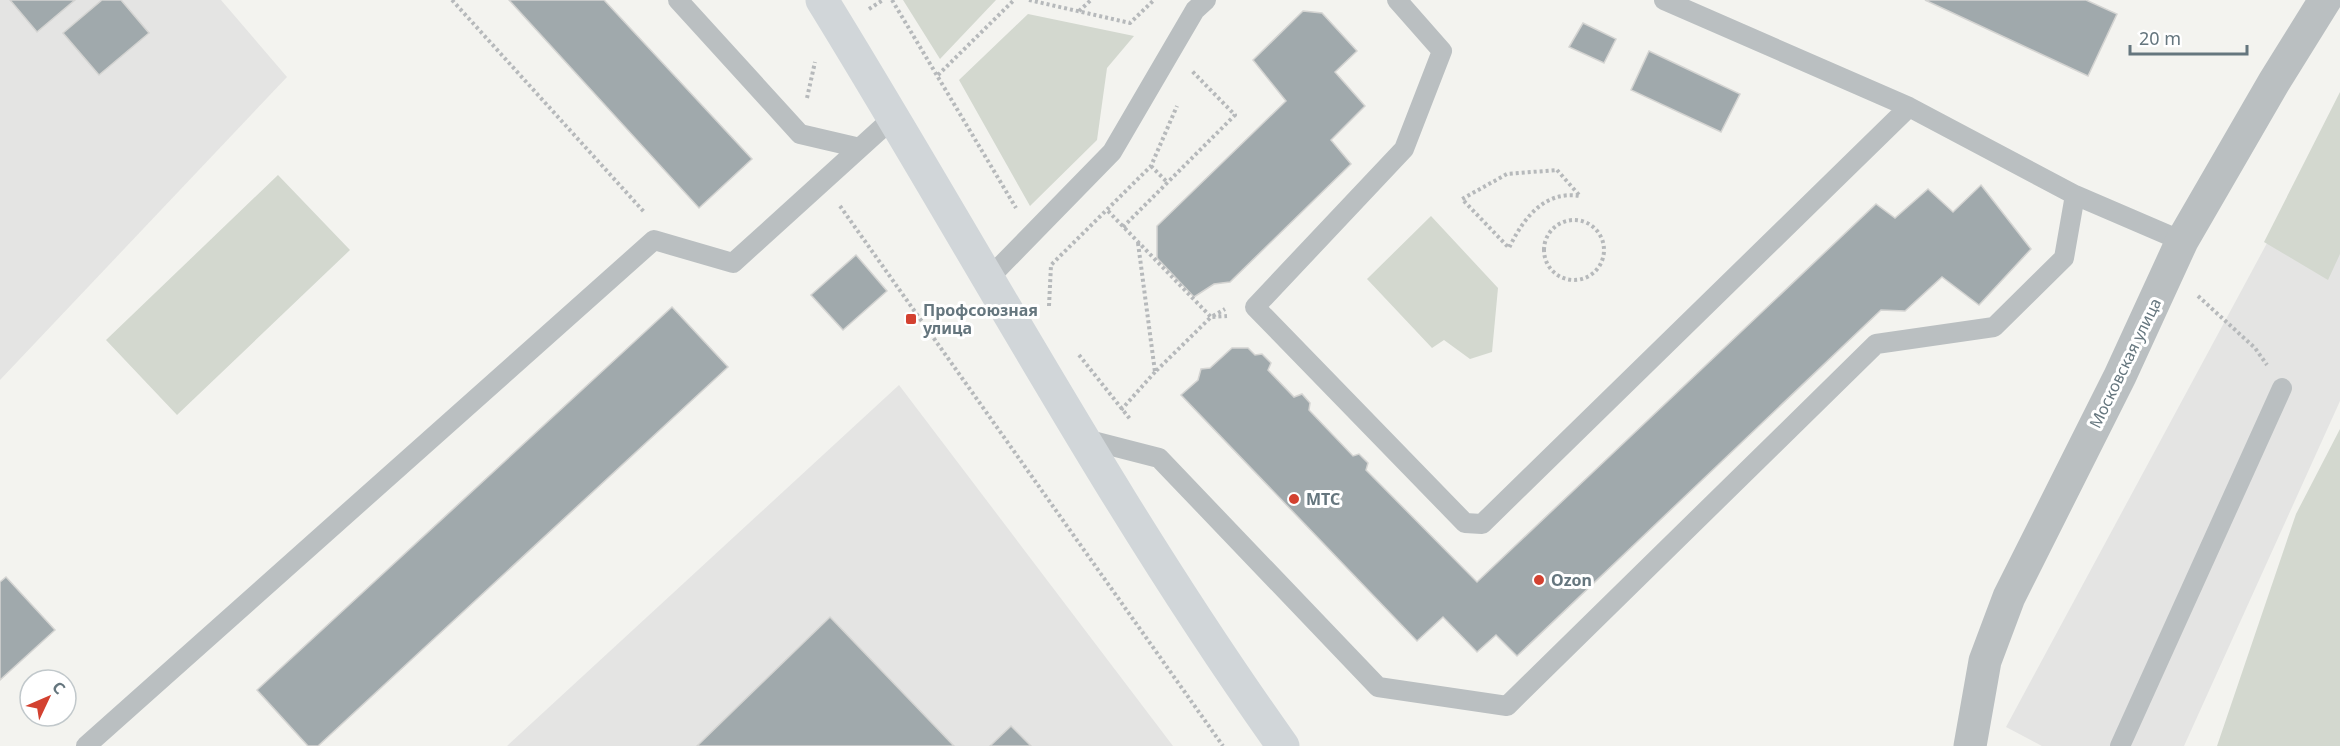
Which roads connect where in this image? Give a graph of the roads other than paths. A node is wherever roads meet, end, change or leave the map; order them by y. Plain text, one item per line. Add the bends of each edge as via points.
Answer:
1 (678, 0) edge
2 (822, 0) edge
3 (1206, 0) edge
4 (1397, 0) edge
5 (1664, 0) edge
6 (2325, 0) edge
7 (1909, 107) junction
8 (894, 117) junction
9 (860, 148) junction
10 (2075, 195) junction
11 (2182, 241) junction
12 (988, 279) junction
13 (2282, 388) road end
14 (1085, 439) junction
15 (86, 746) edge
16 (1283, 746) edge
17 (1970, 746) edge
18 (2120, 746) edge

1 - 9 lane via 800,134
2 - 8 main road
3 - 12 lane via 1195,10 1112,152
4 - 7 lane via 1442,51 1404,149 1255,306 1465,523 1482,524
5 - 7 lane
6 - 11 street, Московская улица
7 - 10 lane
8 - 9 lane
8 - 12 main road
9 - 15 lane via 734,263 654,240
10 - 11 lane
10 - 14 lane via 2064,258 1994,327 1876,344 1508,706 1378,687 1159,458
11 - 17 street, Московская улица via 2120,376 2009,597 1985,661
12 - 14 main road
13 - 18 lane
14 - 16 main road via 1225,664

